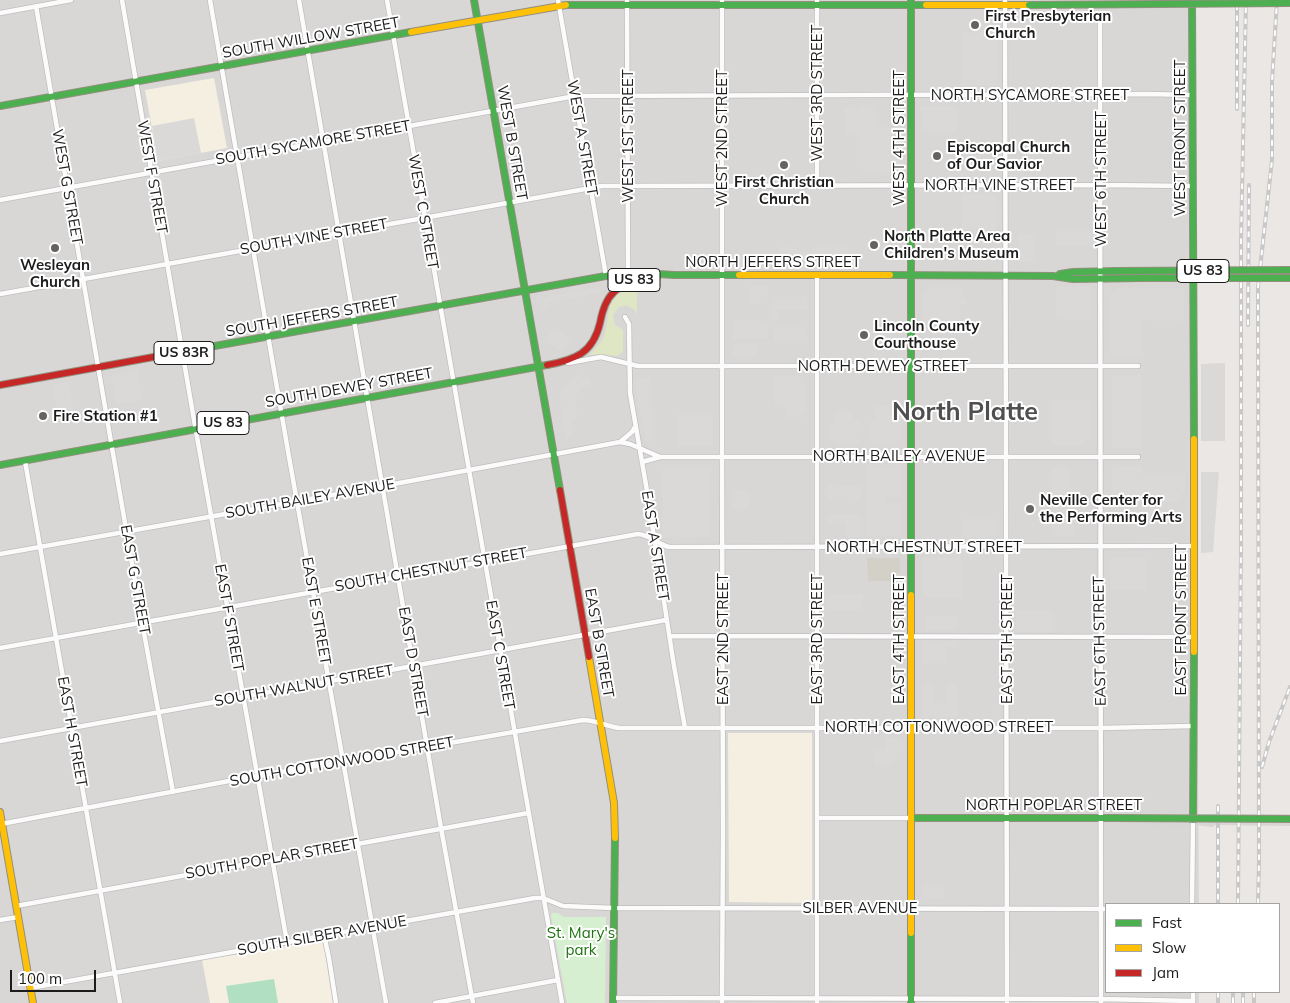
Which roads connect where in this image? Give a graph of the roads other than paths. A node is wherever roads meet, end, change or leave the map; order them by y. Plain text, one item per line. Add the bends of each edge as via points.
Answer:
1 (71, 0) edge
2 (122, 0) edge
3 (210, 0) edge
4 (299, 0) edge
5 (387, 0) edge
6 (474, 0) edge
7 (1192, 1) edge
8 (628, 2) edge
9 (722, 2) edge
10 (817, 2) edge
11 (911, 2) edge
12 (1005, 2) edge
13 (1154, 2) dead end
14 (559, 3) edge
15 (1290, 3) edge
16 (36, 6) junction
17 (0, 12) edge
18 (478, 20) junction
19 (1100, 20) dead end
20 (393, 36) junction
21 (307, 52) junction
22 (222, 67) junction
23 (136, 82) junction
24 (722, 94) junction
25 (1100, 94) junction
26 (627, 95) junction
27 (911, 95) junction
28 (1005, 95) junction
29 (575, 96) junction
30 (817, 96) junction
31 (1192, 96) junction
32 (51, 97) junction
33 (0, 106) edge
34 (494, 111) junction
35 (408, 126) junction
36 (323, 142) junction
37 (237, 157) junction
38 (152, 172) junction
39 (628, 185) junction
40 (722, 185) junction
41 (817, 185) junction
42 (911, 185) junction
43 (1005, 185) junction
44 (1101, 185) junction
45 (1193, 186) junction
46 (590, 187) junction
47 (67, 188) junction
48 (0, 200) edge
49 (510, 202) junction
50 (424, 217) junction
51 (339, 232) junction
52 (253, 248) junction
53 (167, 263) junction
54 (1290, 270) edge
55 (628, 272) junction
56 (674, 275) junction
57 (722, 275) junction
58 (817, 275) junction
59 (911, 275) junction
60 (1101, 275) junction
61 (1192, 275) joint
62 (606, 276) junction
63 (1006, 276) junction
64 (1290, 278) edge
65 (83, 279) junction
66 (526, 290) junction
67 (0, 294) edge
68 (439, 306) junction
69 (625, 317) dead end
70 (354, 322) junction
71 (268, 337) junction
72 (182, 353) junction
73 (579, 356) joint
74 (554, 364) junction
75 (629, 364) junction
76 (911, 365) junction
77 (723, 366) junction
78 (817, 366) junction
79 (1006, 366) junction
80 (1101, 366) junction
81 (1138, 366) dead end
82 (540, 367) junction
83 (98, 368) junction
84 (453, 382) junction
85 (0, 385) edge
86 (367, 397) junction
87 (281, 413) junction
88 (635, 426) junction
89 (195, 428) junction
90 (620, 442) junction
91 (111, 444) junction
92 (638, 447) junction
93 (553, 454) junction
94 (816, 456) junction
95 (911, 456) junction
96 (1006, 456) junction
97 (1100, 456) junction
98 (660, 457) junction
99 (722, 457) junction
100 (1138, 457) dead end
101 (25, 461) junction
102 (642, 462) junction
103 (0, 465) edge
104 (468, 470) junction
105 (383, 486) junction
106 (296, 501) junction
107 (211, 516) junction
108 (126, 532) junction
109 (655, 541) junction
110 (569, 546) junction
111 (1007, 546) junction
112 (1100, 546) junction
113 (1194, 546) junction
114 (40, 547) junction
115 (723, 547) junction
116 (817, 547) junction
117 (911, 548) junction
118 (0, 554) edge
119 (484, 561) junction
120 (399, 576) junction
121 (313, 591) junction
122 (227, 607) junction
123 (666, 620) junction
124 (142, 622) junction
125 (585, 636) junction
126 (669, 636) junction
127 (1100, 636) junction
128 (723, 637) junction
129 (817, 637) junction
130 (912, 637) junction
131 (1006, 637) junction
132 (1194, 637) junction
133 (56, 638) junction
134 (0, 648) edge
135 (500, 651) junction
136 (414, 666) junction
137 (329, 682) junction
138 (244, 697) junction
139 (159, 712) junction
140 (600, 724) junction
141 (1194, 726) junction
142 (723, 727) junction
143 (817, 727) junction
144 (912, 727) junction
145 (1006, 727) junction
146 (72, 728) junction
147 (685, 728) junction
148 (1101, 728) junction
149 (514, 732) junction
150 (0, 741) edge
151 (428, 747) junction
152 (343, 762) junction
153 (258, 776) junction
154 (173, 792) junction
155 (86, 808) junction
156 (0, 812) edge
157 (528, 813) junction
158 (1006, 817) junction
159 (818, 818) junction
160 (912, 818) junction
161 (1101, 818) junction
162 (1290, 819) edge
163 (1193, 820) joint
164 (1, 824) edge
165 (441, 828) junction
166 (358, 843) junction
167 (272, 858) junction
168 (100, 890) junction
169 (543, 898) junction
170 (1192, 903) edge
171 (16, 906) junction
172 (614, 908) junction
173 (817, 908) junction
174 (911, 908) junction
175 (1007, 908) junction
176 (723, 909) junction
177 (1104, 909) edge
178 (457, 912) junction
179 (18, 917) junction
180 (0, 920) edge
181 (373, 926) junction
182 (324, 935) junction
183 (287, 942) junction
184 (114, 973) junction
185 (558, 980) junction
186 (30, 988) junction
187 (472, 996) junction
188 (613, 1000) edge
189 (722, 1001) edge
190 (817, 1001) edge
191 (911, 1001) edge
192 (1008, 1001) edge
193 (1101, 1001) edge
194 (1193, 1002) edge
195 (33, 1003) edge
196 (120, 1003) edge
197 (336, 1003) edge
198 (386, 1003) edge
199 (435, 1003) edge
200 (473, 1003) edge
201 (562, 1003) edge

1 - 16 street
2 - 23 street, WEST F STREET
3 - 22 street, EAST E STREET
4 - 21 street, EAST D STREET
5 - 20 street, WEST C STREET
6 - 18 main road, WEST B STREET
7 - 13 street
7 - 31 main road, WEST FRONT STREET
8 - 9 main road, SOUTH WILLOW STREET
8 - 14 main road, SOUTH WILLOW STREET
8 - 26 street, WEST 1ST STREET
9 - 10 main road, SOUTH WILLOW STREET
9 - 24 street, WEST 2ND STREET
10 - 11 main road, SOUTH WILLOW STREET
10 - 30 street, WEST 3RD STREET
11 - 12 main road, SOUTH WILLOW STREET
11 - 27 main road, WEST 4TH STREET
12 - 15 main road, SOUTH WILLOW STREET, bridge via 1029,5
12 - 28 street, EAST 5TH STREET
14 - 18 main road, SOUTH WILLOW STREET
14 - 29 street, WEST A STREET
16 - 17 street
16 - 32 street, WEST G STREET
18 - 20 main road, SOUTH WILLOW STREET
18 - 34 main road, WEST B STREET
19 - 25 street, WEST 6TH STREET
20 - 21 main road, SOUTH WILLOW STREET
20 - 35 street, WEST C STREET
21 - 22 main road, SOUTH WILLOW STREET
21 - 36 street, EAST D STREET
22 - 23 main road, SOUTH WILLOW STREET
22 - 37 street, EAST E STREET
23 - 32 main road, SOUTH WILLOW STREET
23 - 38 street, WEST F STREET
24 - 26 street, NORTH SYCAMORE STREET
24 - 30 street, NORTH SYCAMORE STREET
24 - 40 street, WEST 2ND STREET
25 - 28 street, NORTH SYCAMORE STREET
25 - 31 street, NORTH SYCAMORE STREET
25 - 44 street, WEST 6TH STREET
26 - 29 street, SOUTH SYCAMORE STREET
26 - 39 street, WEST 1ST STREET
27 - 28 street, NORTH SYCAMORE STREET
27 - 30 street, NORTH SYCAMORE STREET
27 - 42 main road, WEST 4TH STREET
28 - 43 street, EAST 5TH STREET
29 - 34 street, SOUTH SYCAMORE STREET
29 - 46 street, WEST A STREET
30 - 41 street, WEST 3RD STREET
31 - 45 main road, WEST FRONT STREET
32 - 33 main road, SOUTH WILLOW STREET
32 - 47 street, WEST G STREET
34 - 35 street, SOUTH SYCAMORE STREET
34 - 49 main road, WEST B STREET
35 - 36 street, SOUTH SYCAMORE STREET
35 - 50 street, WEST C STREET
36 - 37 street, SOUTH SYCAMORE STREET
36 - 51 street, EAST D STREET
37 - 38 street, SOUTH SYCAMORE STREET
37 - 52 street, EAST E STREET
38 - 47 street, SOUTH SYCAMORE STREET
38 - 53 street, WEST F STREET
39 - 40 street, NORTH VINE STREET
39 - 46 street, SOUTH VINE STREET
39 - 55 street, WEST 1ST STREET
40 - 41 street, NORTH VINE STREET
40 - 57 street, WEST 2ND STREET
41 - 42 street, NORTH VINE STREET
42 - 43 street, NORTH VINE STREET
42 - 59 main road, WEST 4TH STREET
43 - 44 street, NORTH VINE STREET
43 - 63 street, EAST 5TH STREET
44 - 45 street, NORTH VINE STREET
44 - 60 street, WEST 6TH STREET
45 - 61 main road, WEST FRONT STREET
46 - 49 street, SOUTH VINE STREET
46 - 62 street, WEST A STREET
47 - 48 street, SOUTH SYCAMORE STREET
47 - 65 street, WEST G STREET
49 - 50 street, SOUTH VINE STREET
49 - 66 main road, WEST B STREET
50 - 51 street, SOUTH VINE STREET
50 - 68 street, WEST C STREET
51 - 52 street, SOUTH VINE STREET
51 - 70 street, EAST D STREET
52 - 53 street, SOUTH VINE STREET
52 - 71 street, EAST E STREET
53 - 65 street, SOUTH VINE STREET
53 - 72 street, WEST F STREET
54 - 60 main road, NORTH JEFFERS STREET / US 83, bridge via 1116,271
55 - 56 main road, NORTH JEFFERS STREET / US 83R
55 - 62 main road, SOUTH JEFFERS STREET / US 83R
56 - 57 main road, NORTH JEFFERS STREET / US 83
56 - 73 main road, NORTH JEFFERS STREET / US 83 via 631,281 613,292 605,305 595,340
57 - 58 main road, NORTH JEFFERS STREET / US 83
57 - 77 street, EAST 2ND STREET
58 - 59 main road, NORTH JEFFERS STREET / US 83
58 - 78 street, EAST 3RD STREET
59 - 63 main road, NORTH JEFFERS STREET / US 83
59 - 76 main road, EAST 4TH STREET
60 - 63 main road, NORTH JEFFERS STREET / US 83 via 1073,279
60 - 64 main road, NORTH JEFFERS STREET / US 83, bridge via 1116,278
60 - 80 street, EAST 6TH STREET
61 - 113 main road, EAST FRONT STREET
62 - 66 main road, SOUTH JEFFERS STREET / US 83R
63 - 79 street, EAST 5TH STREET
65 - 67 street, SOUTH VINE STREET
65 - 83 street, WEST G STREET
66 - 68 main road, SOUTH JEFFERS STREET / US 83R
66 - 82 main road, EAST B STREET
68 - 70 main road, SOUTH JEFFERS STREET / US 83R
68 - 84 street, EAST C STREET
69 - 75 street, EAST A STREET via 629,324
70 - 71 main road, SOUTH JEFFERS STREET / US 83R
70 - 86 street, EAST D STREET
71 - 72 main road, SOUTH JEFFERS STREET / US 83R
71 - 87 street, EAST E STREET
72 - 83 main road, SOUTH JEFFERS STREET / US 83R
72 - 89 street, EAST F STREET
73 - 74 main road, SOUTH DEWEY STREET / US 83
74 - 75 street, SOUTH DEWEY STREET via 601,357
74 - 82 main road, SOUTH DEWEY STREET / US 83
75 - 77 street, NORTH DEWEY STREET
75 - 88 street, EAST A STREET
76 - 78 street, NORTH DEWEY STREET
76 - 79 street, NORTH DEWEY STREET
76 - 95 main road, EAST 4TH STREET
77 - 78 street, NORTH DEWEY STREET
77 - 99 street, EAST 2ND STREET
78 - 94 street, EAST 3RD STREET
79 - 80 street, NORTH DEWEY STREET
79 - 96 street, EAST 5TH STREET
80 - 81 street, NORTH DEWEY STREET
80 - 97 street, EAST 6TH STREET
82 - 84 main road, SOUTH DEWEY STREET / US 83
82 - 93 main road, EAST B STREET
83 - 85 main road, SOUTH JEFFERS STREET / US 83R
83 - 91 street, EAST G STREET
84 - 86 main road, SOUTH DEWEY STREET / US 83
84 - 104 street, EAST C STREET
86 - 87 main road, SOUTH DEWEY STREET / US 83
86 - 105 street, EAST D STREET
87 - 89 main road, SOUTH DEWEY STREET / US 83
87 - 106 street, EAST E STREET
88 - 90 street
88 - 92 street, EAST A STREET
89 - 91 main road, SOUTH DEWEY STREET / US 83
89 - 107 street, EAST F STREET
90 - 92 street, SOUTH BAILEY AVENUE
90 - 93 street, SOUTH BAILEY AVENUE
91 - 101 main road, SOUTH DEWEY STREET / US 83
91 - 108 street, EAST G STREET
92 - 98 street, NORTH BAILEY AVENUE
92 - 102 street, EAST A STREET
93 - 104 street, SOUTH BAILEY AVENUE
93 - 110 main road, EAST B STREET
94 - 95 street, NORTH BAILEY AVENUE
94 - 99 street, NORTH BAILEY AVENUE
94 - 116 street, EAST 3RD STREET
95 - 96 street, NORTH BAILEY AVENUE
95 - 117 main road, EAST 4TH STREET
96 - 97 street, NORTH BAILEY AVENUE
96 - 111 street, EAST 5TH STREET
97 - 100 street, NORTH BAILEY AVENUE
97 - 112 street, EAST 6TH STREET
98 - 99 street, NORTH BAILEY AVENUE
98 - 102 street, NORTH BAILEY AVENUE
99 - 115 street, EAST 2ND STREET
101 - 103 main road, SOUTH DEWEY STREET / US 83
101 - 114 street, EAST H STREET
102 - 109 street, EAST A STREET
104 - 105 street, SOUTH BAILEY AVENUE
104 - 119 street, EAST C STREET
105 - 106 street, SOUTH BAILEY AVENUE
105 - 120 street, EAST D STREET
106 - 107 street, SOUTH BAILEY AVENUE
106 - 121 street, EAST E STREET
107 - 108 street, SOUTH BAILEY AVENUE
107 - 122 street, EAST F STREET
108 - 114 street, SOUTH BAILEY AVENUE
108 - 124 street, EAST G STREET
109 - 110 street, SOUTH CHESTNUT STREET via 638,534
109 - 115 street, NORTH CHESTNUT STREET via 669,547
109 - 123 street, EAST A STREET
110 - 119 street, SOUTH CHESTNUT STREET
110 - 125 main road, EAST B STREET
111 - 112 street, NORTH CHESTNUT STREET
111 - 117 street, NORTH CHESTNUT STREET
111 - 131 street, EAST 5TH STREET
112 - 113 street, NORTH CHESTNUT STREET
112 - 127 street, EAST 6TH STREET
113 - 132 main road, EAST FRONT STREET
114 - 118 street, SOUTH BAILEY AVENUE
114 - 133 street, EAST H STREET
115 - 116 street, NORTH CHESTNUT STREET
115 - 128 street, EAST 2ND STREET
116 - 117 street, NORTH CHESTNUT STREET
116 - 129 street, EAST 3RD STREET
117 - 130 main road, EAST 4TH STREET
119 - 120 street, SOUTH CHESTNUT STREET
119 - 135 street, EAST C STREET
120 - 121 street, SOUTH CHESTNUT STREET
120 - 136 street, EAST D STREET
121 - 122 street, SOUTH CHESTNUT STREET
121 - 137 street, EAST E STREET
122 - 124 street, SOUTH CHESTNUT STREET
122 - 138 street, EAST F STREET
123 - 125 street, SOUTH WALNUT STREET
123 - 126 street, EAST A STREET
124 - 133 street, SOUTH CHESTNUT STREET
124 - 139 street, EAST G STREET
125 - 135 street, SOUTH WALNUT STREET
125 - 140 main road, EAST B STREET
126 - 128 street
126 - 147 street, EAST A STREET
127 - 131 street
127 - 132 street
127 - 148 street, EAST 6TH STREET
128 - 129 street
128 - 142 street, EAST 2ND STREET
129 - 130 street
129 - 143 street, EAST 3RD STREET
130 - 131 street
130 - 144 main road, EAST 4TH STREET
131 - 145 street, EAST 5TH STREET
132 - 141 main road, EAST FRONT STREET
133 - 134 street, SOUTH CHESTNUT STREET
133 - 146 street, EAST H STREET
135 - 136 street, SOUTH WALNUT STREET
135 - 149 street, EAST C STREET
136 - 137 street, SOUTH WALNUT STREET
136 - 151 street, EAST D STREET
137 - 138 street, SOUTH WALNUT STREET
137 - 152 street, EAST E STREET
138 - 139 street, SOUTH WALNUT STREET
138 - 153 street, EAST F STREET
139 - 146 street, SOUTH WALNUT STREET
139 - 154 street, EAST G STREET
140 - 147 street, SOUTH COTTONWOOD STREET via 610,727
140 - 149 street, SOUTH COTTONWOOD STREET via 583,720
140 - 172 main road, EAST B STREET via 614,803
141 - 148 street, NORTH COTTONWOOD STREET
141 - 163 main road, EAST FRONT STREET
142 - 143 street, NORTH COTTONWOOD STREET
142 - 147 street, NORTH COTTONWOOD STREET
142 - 176 street, EAST 2ND STREET
143 - 144 street, NORTH COTTONWOOD STREET
143 - 159 street, EAST 3RD STREET
144 - 145 street, NORTH COTTONWOOD STREET
144 - 160 main road, EAST 4TH STREET
145 - 148 street, NORTH COTTONWOOD STREET
145 - 158 street, EAST 5TH STREET
146 - 150 street, SOUTH WALNUT STREET
146 - 155 street, EAST H STREET
148 - 161 street, EAST 6TH STREET
149 - 151 street, SOUTH COTTONWOOD STREET
149 - 157 street, EAST C STREET
151 - 152 street, SOUTH COTTONWOOD STREET
151 - 165 street, EAST D STREET
152 - 153 street, SOUTH COTTONWOOD STREET
152 - 166 street, EAST E STREET
153 - 154 street, SOUTH COTTONWOOD STREET
153 - 167 street, EAST F STREET
154 - 155 street, SOUTH COTTONWOOD STREET
155 - 164 street, SOUTH COTTONWOOD STREET
155 - 168 street, EAST H STREET
156 - 164 main road
157 - 165 street, SOUTH POPLAR STREET
157 - 169 street, EAST C STREET
158 - 160 main road, NORTH POPLAR STREET
158 - 161 main road, NORTH POPLAR STREET
158 - 175 street, EAST 5TH STREET
159 - 160 street, NORTH POPLAR STREET
159 - 173 street, EAST 3RD STREET
160 - 174 main road, EAST 4TH STREET
161 - 162 main road, NORTH POPLAR STREET, bridge
161 - 177 street, EAST 6TH STREET
163 - 170 street, EAST FRONT STREET
164 - 171 main road
165 - 166 street, SOUTH POPLAR STREET
165 - 178 street, EAST D STREET
166 - 167 street, SOUTH POPLAR STREET
166 - 181 street, EAST E STREET
167 - 168 street, SOUTH POPLAR STREET
167 - 183 street, EAST F STREET
168 - 171 street, SOUTH POPLAR STREET
168 - 184 street, EAST H STREET
169 - 172 street, SOUTH SILBER AVENUE via 564,906
169 - 178 street, SOUTH SILBER AVENUE
169 - 185 street, EAST C STREET
171 - 179 main road
172 - 176 street, SILBER AVENUE
172 - 188 main road, EAST B STREET
173 - 174 street, SILBER AVENUE
173 - 176 street, SILBER AVENUE
173 - 190 street, EAST 3RD STREET
174 - 175 street, SILBER AVENUE
174 - 191 main road, EAST 4TH STREET
175 - 177 street, SILBER AVENUE
175 - 192 street, EAST 5TH STREET
176 - 189 street, EAST 2ND STREET
177 - 193 street, EAST 6TH STREET
178 - 181 street, SOUTH SILBER AVENUE
178 - 187 street, EAST D STREET
179 - 180 street
179 - 186 main road
181 - 182 street, SOUTH SILBER AVENUE
181 - 198 street, EAST E STREET
182 - 183 street, SOUTH SILBER AVENUE
182 - 197 street
183 - 184 street, SOUTH SILBER AVENUE
184 - 186 street, SOUTH SILBER AVENUE
184 - 196 street, EAST H STREET
185 - 187 street
185 - 201 street, EAST C STREET
186 - 195 main road
187 - 199 street
187 - 200 street, EAST D STREET
188 - 189 street
189 - 190 street
190 - 191 street
191 - 192 street
192 - 193 street
193 - 194 street

